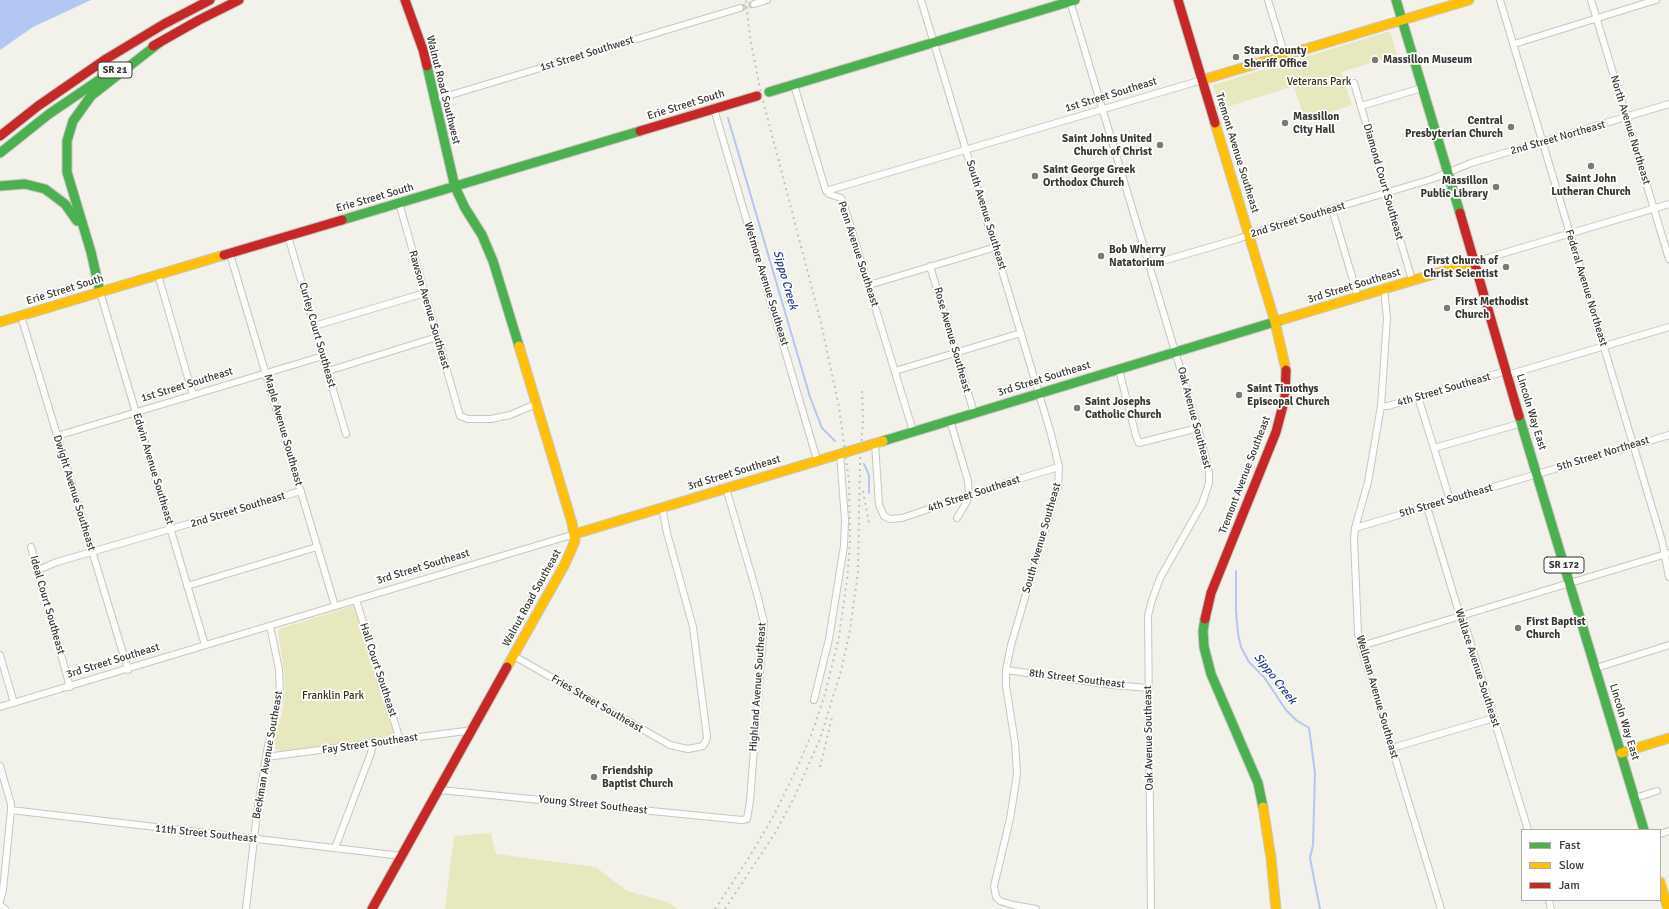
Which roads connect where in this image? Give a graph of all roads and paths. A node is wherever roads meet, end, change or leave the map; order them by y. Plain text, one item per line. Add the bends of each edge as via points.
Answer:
1 (210, 0) edge
2 (239, 0) edge
3 (405, 0) edge
4 (767, 0) edge
5 (921, 0) edge
6 (1178, 0) edge
7 (1268, 0) edge
8 (1396, 0) edge
9 (1469, 0) edge
10 (1500, 0) edge
11 (1592, 0) edge
12 (1656, 0) edge
13 (1072, 1) edge
14 (754, 4) dead end
15 (740, 8) tunnel mouth
16 (1597, 18) junction
17 (1402, 21) junction
18 (159, 42) junction
19 (934, 43) junction
20 (1514, 44) junction
21 (1285, 56) junction
22 (1202, 80) junction
23 (1354, 83) dead end
24 (794, 85) junction
25 (1422, 88) junction
26 (769, 92) dead end
27 (757, 96) dead end
28 (434, 100) junction
29 (1669, 104) edge
30 (1361, 106) junction
31 (714, 109) junction
32 (1102, 109) junction
33 (1626, 118) junction
34 (0, 136) edge
35 (1543, 142) junction
36 (966, 150) junction
37 (0, 153) edge
38 (1447, 173) junction
39 (0, 186) edge
40 (455, 187) junction
41 (826, 191) junction
42 (1386, 193) junction
43 (399, 203) junction
44 (1669, 204) edge
45 (1654, 208) junction
46 (1332, 209) junction
47 (1570, 233) junction
48 (1249, 235) junction
49 (288, 236) junction
50 (996, 247) junction
51 (230, 254) junction
52 (1669, 259) edge
53 (1474, 262) junction
54 (1149, 265) junction
55 (930, 266) junction
56 (158, 275) junction
57 (1412, 280) junction
58 (869, 285) junction
59 (1384, 289) junction
60 (100, 292) junction
61 (424, 293) junction
62 (1358, 297) junction
63 (21, 316) junction
64 (0, 322) edge
65 (1275, 322) junction
66 (314, 326) junction
67 (1669, 327) edge
68 (1021, 333) junction
69 (437, 337) junction
70 (1604, 347) junction
71 (1175, 352) junction
72 (956, 353) junction
73 (323, 356) junction
74 (1119, 370) junction
75 (328, 371) junction
76 (895, 371) junction
77 (1506, 373) junction
78 (266, 374) junction
79 (1038, 393) junction
80 (193, 395) junction
81 (1418, 397) junction
82 (536, 404) junction
83 (1382, 406) junction
84 (136, 412) junction
85 (974, 413) junction
86 (950, 420) junction
87 (1522, 423) junction
88 (1198, 428) junction
89 (913, 431) junction
90 (346, 434) dead end
91 (1669, 435) edge
92 (57, 436) junction
93 (875, 443) junction
94 (1633, 446) junction
95 (1434, 448) junction
96 (840, 453) junction
97 (817, 460) junction
98 (1059, 467) junction
99 (1538, 474) junction
100 (726, 488) junction
101 (301, 491) junction
102 (969, 495) junction
103 (1450, 500) junction
104 (662, 507) junction
105 (1427, 507) junction
106 (957, 518) dead end
107 (1355, 528) junction
108 (171, 530) junction
109 (575, 534) junction
110 (31, 547) dead end
111 (317, 547) junction
112 (92, 553) junction
113 (1667, 554) edge
114 (38, 570) junction
115 (1669, 577) edge
116 (1569, 582) junction
117 (187, 586) junction
118 (356, 600) junction
119 (335, 606) junction
120 (1462, 615) junction
121 (270, 626) junction
122 (1669, 645) edge
123 (205, 646) junction
124 (1361, 646) junction
125 (0, 655) edge
126 (514, 656) junction
127 (1596, 668) junction
128 (128, 670) junction
129 (1006, 670) junction
130 (70, 687) junction
131 (1148, 688) junction
132 (814, 700) dead end
133 (14, 703) junction
134 (0, 707) edge
135 (1494, 718) junction
136 (473, 730) junction
137 (1669, 738) edge
138 (400, 740) junction
139 (373, 743) junction
140 (1392, 748) junction
141 (1621, 753) junction
142 (266, 757) junction
143 (0, 766) edge
144 (440, 790) junction
145 (1657, 791) dead end
146 (1634, 798) junction
147 (11, 810) junction
148 (747, 819) joint
149 (1528, 829) edge
150 (1644, 829) edge
151 (254, 839) junction
152 (335, 848) junction
153 (402, 856) junction
154 (1661, 885) edge
155 (0, 901) edge
156 (0, 905) edge
157 (5, 909) edge
158 (246, 909) edge
159 (372, 909) edge
160 (1036, 909) edge
161 (1151, 909) edge
162 (1276, 909) edge
163 (1441, 909) edge
164 (1668, 909) edge

1 - 34 main road, SR 21 via 106,59
2 - 18 main road, SR 21
3 - 28 main road, Walnut Road Southwest via 423,50
4 - 14 street
5 - 19 street, South Avenue Southeast
6 - 22 main road, Tremont Avenue Southeast
7 - 21 street
8 - 17 main road, Lincoln Way East / SR 172
9 - 17 main road, 1st Street Southeast
10 - 20 street, Federal Avenue Northeast
11 - 16 street, North Avenue Northeast
12 - 16 street
13 - 19 main road
13 - 32 street, Oak Avenue Southeast
15 - 28 street, 1st Street Southwest
16 - 20 street
16 - 33 street, North Avenue Northeast
17 - 21 main road, 1st Street Southeast
17 - 25 main road, Lincoln Way East / SR 172
18 - 37 main road, SR 21 via 75,96
18 - 60 main road via 92,96 78,112 68,136 67,172
19 - 24 main road
19 - 36 street, South Avenue Southeast
20 - 35 street, Federal Avenue Northeast
21 - 22 main road, 1st Street Southeast
22 - 32 street, 1st Street Southeast
22 - 48 main road, Tremont Avenue Southeast
23 - 30 street, Diamond Court Southeast
24 - 26 main road
24 - 41 street, Penn Avenue Southeast
25 - 30 street
25 - 38 main road, Lincoln Way East / SR 172
27 - 31 main road, Erie Street South
28 - 40 main road, Walnut Road Southwest
29 - 33 street, 2nd Street Northeast
30 - 42 street, Diamond Court Southeast
31 - 40 main road, Erie Street South
31 - 97 street, Wetmore Avenue Southeast
32 - 36 street, 1st Street Southeast
32 - 54 street, Oak Avenue Southeast
33 - 35 street, 2nd Street Northeast
33 - 45 street, North Avenue Northeast
35 - 38 street, 2nd Street Northeast
35 - 47 street, Federal Avenue Northeast
36 - 41 street, 1st Street Southeast
36 - 50 street, South Avenue Southeast
38 - 42 street, 2nd Street Southeast
38 - 53 main road, Lincoln Way East / SR 172
39 - 60 main road via 35,185 49,191 66,204 79,226
40 - 43 main road, Erie Street South
40 - 82 main road via 482,235 493,261
41 - 58 street, Penn Avenue Southeast via 843,202
42 - 46 street, 2nd Street Southeast
42 - 57 street, Diamond Court Southeast
43 - 49 main road, Erie Street South
43 - 61 street, Rawson Avenue Southeast
44 - 45 street
45 - 47 street
45 - 52 street, North Avenue Northeast
46 - 48 street, 2nd Street Southeast
46 - 62 street
47 - 53 street
47 - 70 street, Federal Avenue Northeast
48 - 54 street, 2nd Street Southeast
48 - 65 main road, Tremont Avenue Southeast
49 - 51 main road, Erie Street South
49 - 66 street, Curley Court Southeast
50 - 55 street
50 - 68 street, South Avenue Southeast
51 - 56 main road, Erie Street South
51 - 78 street, Maple Avenue Southeast
53 - 57 main road, 3rd Street Southeast
53 - 77 main road, Lincoln Way East / SR 172
54 - 71 street, Oak Avenue Southeast
55 - 58 street
55 - 72 street, Rose Avenue Southeast
56 - 60 main road, Erie Street South
56 - 80 street
57 - 59 main road, 3rd Street Southeast
58 - 76 street, Penn Avenue Southeast
59 - 62 main road, 3rd Street Southeast
59 - 83 street, Wellman Avenue Southeast via 1387,318
60 - 63 main road, Erie Street South
60 - 84 street, Edwin Avenue Southeast
61 - 66 street
61 - 69 street, Rawson Avenue Southeast
62 - 65 main road, 3rd Street Southeast
63 - 64 main road, Erie Street South
63 - 92 street, Dwight Avenue Southeast
65 - 71 main road, 3rd Street Southeast
65 - 162 main road, Tremont Avenue Southeast via 1287,372 1281,418 1210,593 1203,635 1211,674 1258,783 1271,858
66 - 73 street, Curley Court Southeast
67 - 70 street, 4th Street Southeast
68 - 72 street
68 - 79 street, South Avenue Southeast
69 - 75 street
69 - 82 street, Rawson Avenue Southeast via 461,417 496,418
70 - 77 street, 4th Street Southeast
70 - 94 street, Federal Avenue Northeast
71 - 74 main road, 3rd Street Southeast
71 - 88 street, Oak Avenue Southeast
72 - 76 street
72 - 85 street, Rose Avenue Southeast
73 - 75 street, Curley Court Southeast
73 - 78 street, 1st Street Southeast
74 - 79 main road, 3rd Street Southeast
74 - 88 street via 1139,443
75 - 90 street, Curley Court Southeast
76 - 89 street, Penn Avenue Southeast
77 - 81 street, 4th Street Southeast
77 - 87 main road, Lincoln Way East / SR 172
78 - 80 street, 1st Street Southeast
78 - 101 street, Maple Avenue Southeast
79 - 85 main road, 3rd Street Southeast
79 - 98 street, South Avenue Southeast via 1052,434
80 - 84 street, 1st Street Southeast
81 - 83 street, 4th Street Southeast
81 - 95 street
82 - 109 main road
83 - 107 street, Wellman Avenue Southeast via 1368,482
84 - 92 street, 1st Street Southeast
84 - 108 street, Edwin Avenue Southeast
85 - 86 main road, 3rd Street Southeast
86 - 89 main road, 3rd Street Southeast
86 - 102 street via 968,481
87 - 95 street
87 - 99 main road, Lincoln Way East / SR 172
88 - 131 street, Oak Avenue Southeast via 1207,459 1209,483 1202,504 1160,578 1151,603 1147,627
89 - 93 main road, 3rd Street Southeast
91 - 94 street, 5th Street Northeast
92 - 112 street, Dwight Avenue Southeast
93 - 96 main road, 3rd Street Southeast
93 - 102 street, 4th Street Southeast via 878,498 882,513 888,518 902,518
94 - 99 street, 5th Street Northeast
94 - 113 street, Federal Avenue Northeast
95 - 103 street
96 - 97 main road, 3rd Street Southeast
96 - 132 street via 845,520 844,546 830,639
97 - 100 main road, 3rd Street Southeast
98 - 102 street, 4th Street Southeast
98 - 129 street, South Avenue Southeast via 1058,486
99 - 103 street, 5th Street Southeast
99 - 116 main road, Lincoln Way East / SR 172
100 - 104 main road, 3rd Street Southeast
100 - 148 street, Highland Avenue Southeast via 764,622
101 - 108 street, 2nd Street Southeast
101 - 111 street, Maple Avenue Southeast
102 - 106 street
103 - 105 street, 5th Street Southeast
104 - 109 main road, 3rd Street Southeast
104 - 126 street, Fries Street Southeast via 693,627 707,737 705,744 695,749 670,745
105 - 107 street, 5th Street Southeast
105 - 120 street, Wallace Avenue Southeast
107 - 124 street, Wellman Avenue Southeast via 1357,614
108 - 112 street, 2nd Street Southeast
108 - 117 street, Edwin Avenue Southeast
109 - 118 street, 3rd Street Southeast
109 - 126 main road, Walnut Road Southeast via 570,554
110 - 114 street, Ideal Court Southeast
111 - 117 street
111 - 119 street, Maple Avenue Southeast
112 - 114 street, 2nd Street Southeast
112 - 128 street, Dwight Avenue Southeast
113 - 115 street, Federal Avenue Northeast
113 - 116 street
114 - 130 street, Ideal Court Southeast
116 - 120 street
116 - 127 main road, Lincoln Way East / SR 172
117 - 123 street, Edwin Avenue Southeast
118 - 119 street, 3rd Street Southeast
118 - 138 street, Hall Court Southeast
119 - 121 street, 3rd Street Southeast
120 - 124 street
120 - 135 street, Wallace Avenue Southeast
121 - 123 street, 3rd Street Southeast
121 - 142 street, Beckman Avenue Southeast via 279,669 280,695
122 - 127 street
123 - 128 street, 3rd Street Southeast
124 - 140 street, Wellman Avenue Southeast
125 - 133 street
126 - 136 main road, Walnut Road Southeast
127 - 141 main road, Lincoln Way East / SR 172
128 - 130 street, 3rd Street Southeast
129 - 131 street, 8th Street Southeast
129 - 160 street, South Avenue Southeast via 1017,774 994,890 997,899
130 - 133 street, 3rd Street Southeast
131 - 161 street, Oak Avenue Southeast
133 - 134 street, 3rd Street Southeast
135 - 140 street
135 - 149 street, Wallace Avenue Southeast
136 - 138 street, Fay Street Southeast
136 - 144 main road, Walnut Road Southeast
137 - 141 main road
138 - 139 street, Fay Street Southeast
139 - 142 street, Fay Street Southeast
139 - 152 street
140 - 163 street, Wellman Avenue Southeast
141 - 146 main road, Lincoln Way East / SR 172
142 - 151 street, Beckman Avenue Southeast
143 - 147 street
144 - 148 street, Young Street Southeast
144 - 153 main road, Walnut Road Southeast
145 - 146 street
146 - 150 main road, Lincoln Way East / SR 172
147 - 151 street, 11th Street Southeast
147 - 155 street via 4,890
151 - 152 street, 11th Street Southeast
151 - 158 street, Beckman Avenue Southeast
152 - 153 street, 11th Street Southeast
153 - 159 main road, Walnut Road Southeast
154 - 164 main road
156 - 157 street

